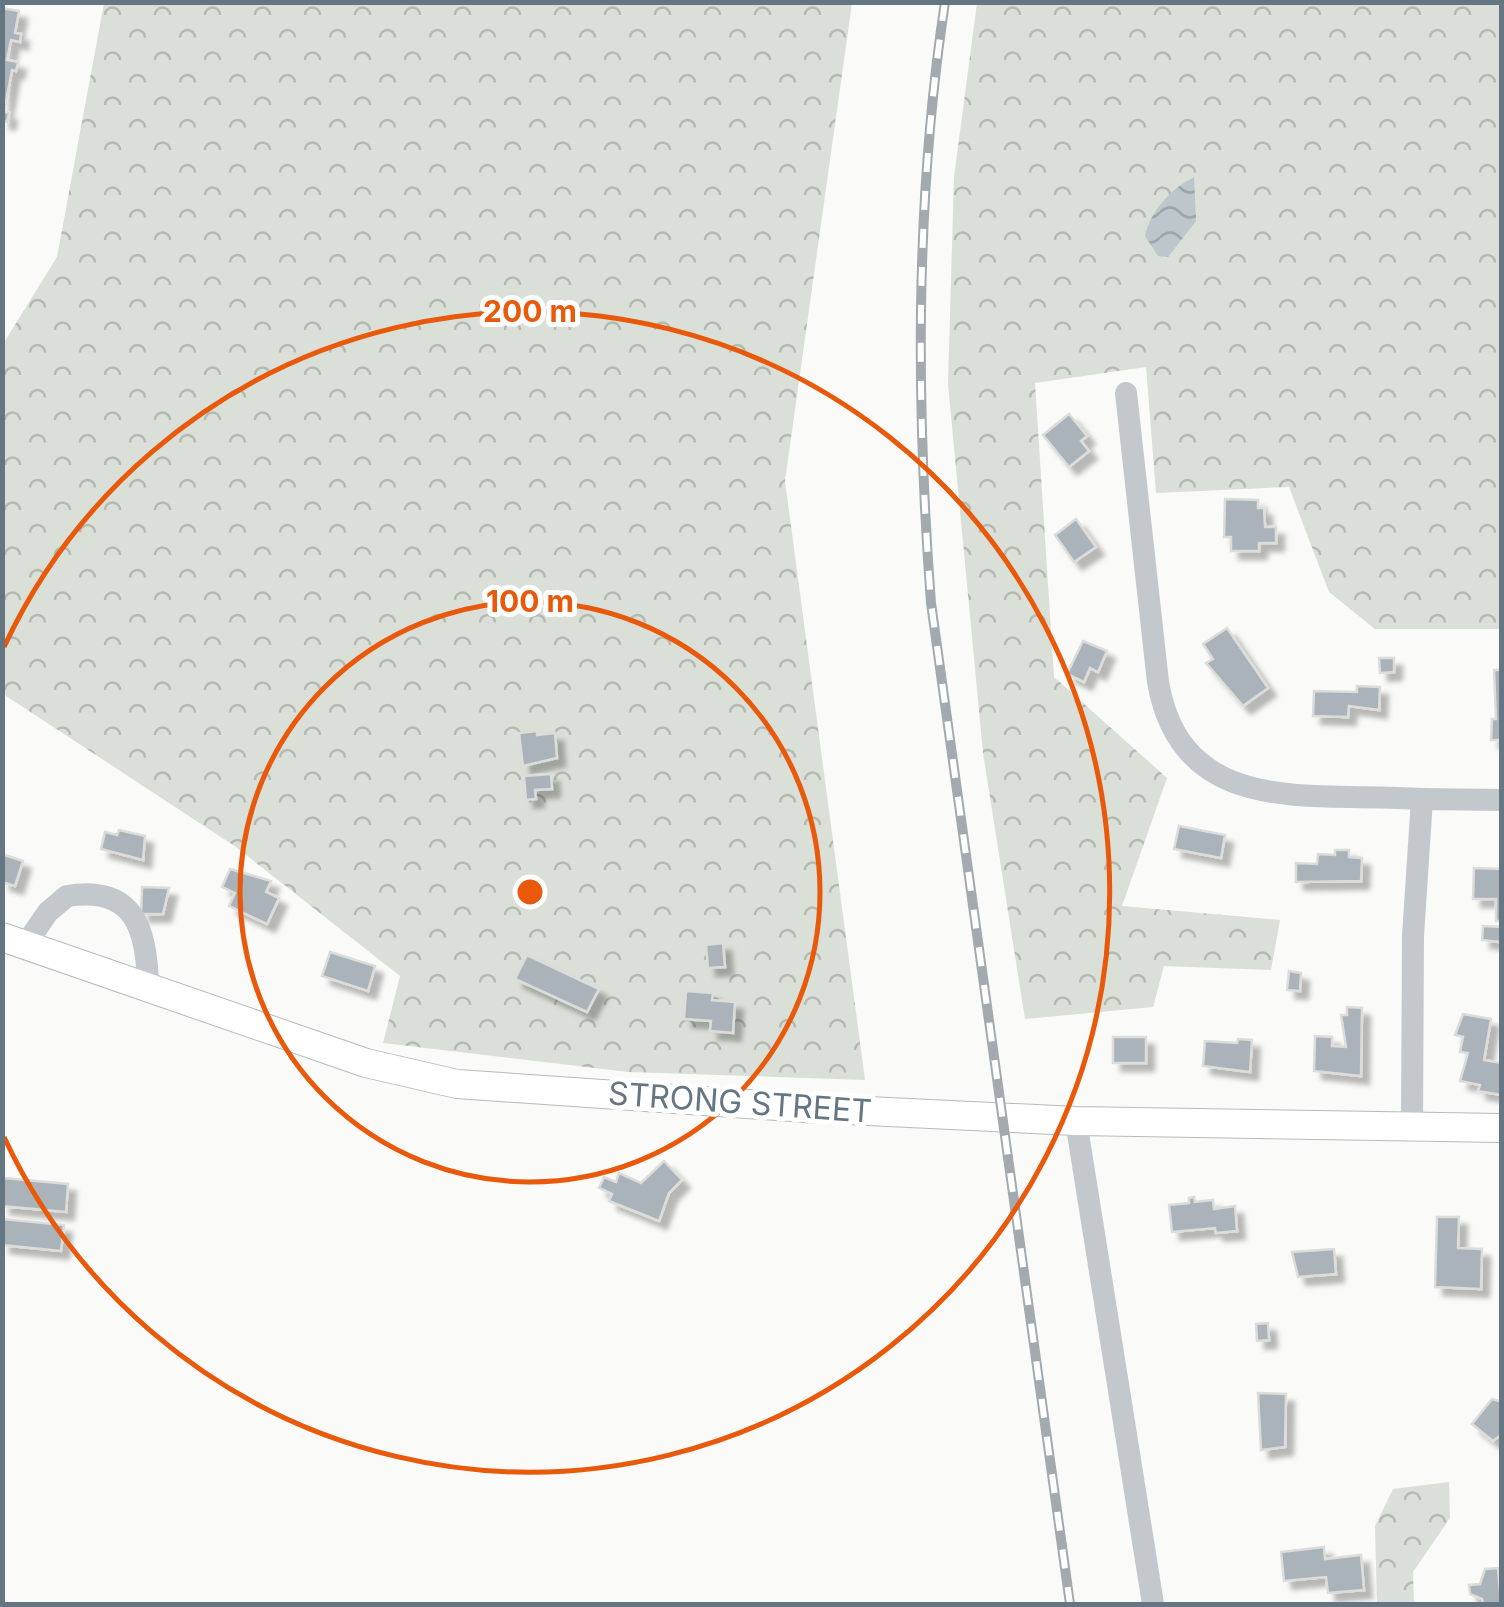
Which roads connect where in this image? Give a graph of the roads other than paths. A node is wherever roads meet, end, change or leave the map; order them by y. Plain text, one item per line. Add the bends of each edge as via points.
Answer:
1 (1126, 393) dead end
2 (1422, 799) junction
3 (1502, 800) edge
4 (14, 941) edge
5 (148, 986) junction
6 (1076, 1121) junction
7 (1412, 1125) junction
8 (1502, 1128) edge
9 (1153, 1604) edge

1 - 2 street via 1158,682 1186,749 1206,771 1246,786
2 - 3 street
2 - 7 street
4 - 5 main road, STRONG STREET
4 - 5 street via 67,896 106,897 140,926
5 - 6 main road, STRONG STREET via 366,1063 457,1084
6 - 7 main road, STRONG STREET
6 - 9 street
7 - 8 main road, STRONG STREET

